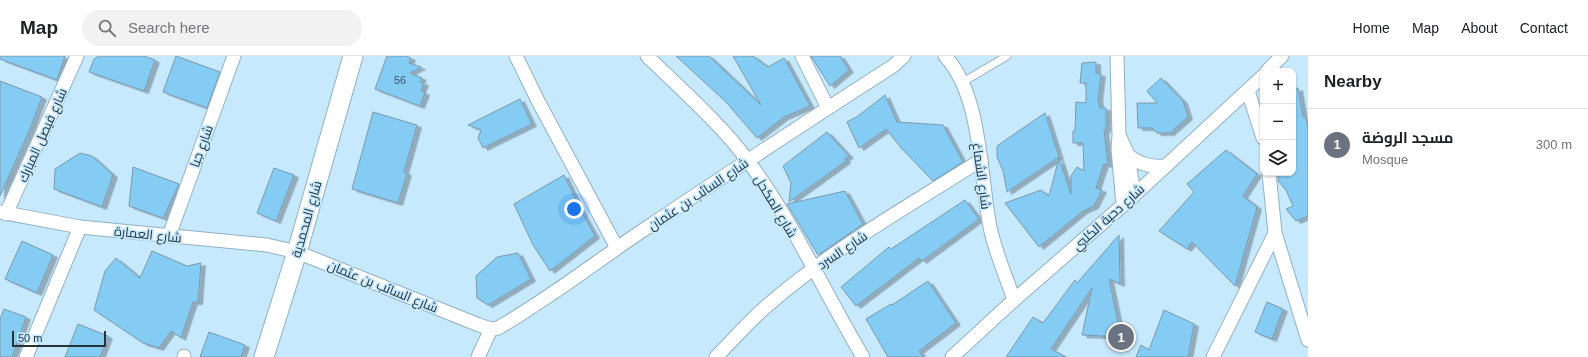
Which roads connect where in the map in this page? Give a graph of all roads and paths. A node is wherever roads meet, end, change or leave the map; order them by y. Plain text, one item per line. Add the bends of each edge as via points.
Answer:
1 (77, 56) edge
2 (234, 56) edge
3 (343, 56) edge
4 (353, 56) edge
5 (516, 56) edge
6 (647, 56) edge
7 (802, 56) edge
8 (904, 56) edge
9 (945, 56) edge
10 (1007, 56) edge
11 (1117, 56) edge
12 (1282, 56) edge
13 (1270, 68) edge
14 (1260, 79) edge
15 (346, 81) junction
16 (963, 82) junction
17 (1248, 91) junction
18 (828, 108) junction
19 (1260, 129) edge
20 (1119, 136) junction
21 (1128, 155) junction
22 (748, 160) junction
23 (981, 160) junction
24 (1166, 166) junction
25 (1269, 176) edge
26 (1134, 194) junction
27 (1124, 204) junction
28 (3, 213) edge
29 (80, 227) junction
30 (1275, 233) junction
31 (169, 236) junction
32 (617, 248) junction
33 (297, 252) junction
34 (813, 270) junction
35 (1014, 300) junction
36 (491, 329) junction
37 (1308, 340) edge
38 (26, 357) edge
39 (264, 357) edge
40 (478, 357) edge
41 (716, 357) edge
42 (862, 357) edge
43 (952, 357) edge
44 (1213, 357) edge

1 - 28 street, شارع فيصل المبارك
2 - 31 street, شارع جبا
3 - 15 street, شارع المحمدية
4 - 15 street, شارع المحمدية
5 - 32 street
6 - 22 street, شارع المكحل
7 - 18 street
8 - 18 street, شارع السائب بن عثمان via 893,66
9 - 16 street, شارع الشماغ
10 - 16 lane
11 - 20 street
12 - 13 street
14 - 17 street, شارع دحية الكلبي
15 - 33 street, شارع المحمدية
16 - 23 street, شارع الشماغ
17 - 19 street
17 - 24 street, شارع دحية الكلبي
18 - 22 street, شارع السائب بن عثمان
20 - 21 street
20 - 27 street
21 - 24 street via 1150,166
21 - 26 street
22 - 32 street, شارع السائب بن عثمان
22 - 34 street, شارع المكحل
23 - 34 street, شارع السرد
23 - 35 street, شارع الشماغ via 991,230
24 - 26 street, شارع دحية الكلبي
25 - 30 street
26 - 27 street, شارع دحية الكلبي
27 - 35 street, شارع دحية الكلبي
28 - 29 street, شارع العمارة
29 - 31 street, شارع العمارة
29 - 38 street
30 - 37 street
30 - 44 street
31 - 33 street, شارع العمارة via 267,245
32 - 36 street, شارع السائب بن عثمان via 574,280 502,326
33 - 36 street, شارع السائب بن عثمان
33 - 39 street, شارع المحمدية
34 - 41 street, شارع السرد via 767,306
34 - 42 street, شارع المكحل
35 - 43 street, شارع دحية الكلبي
36 - 40 street

